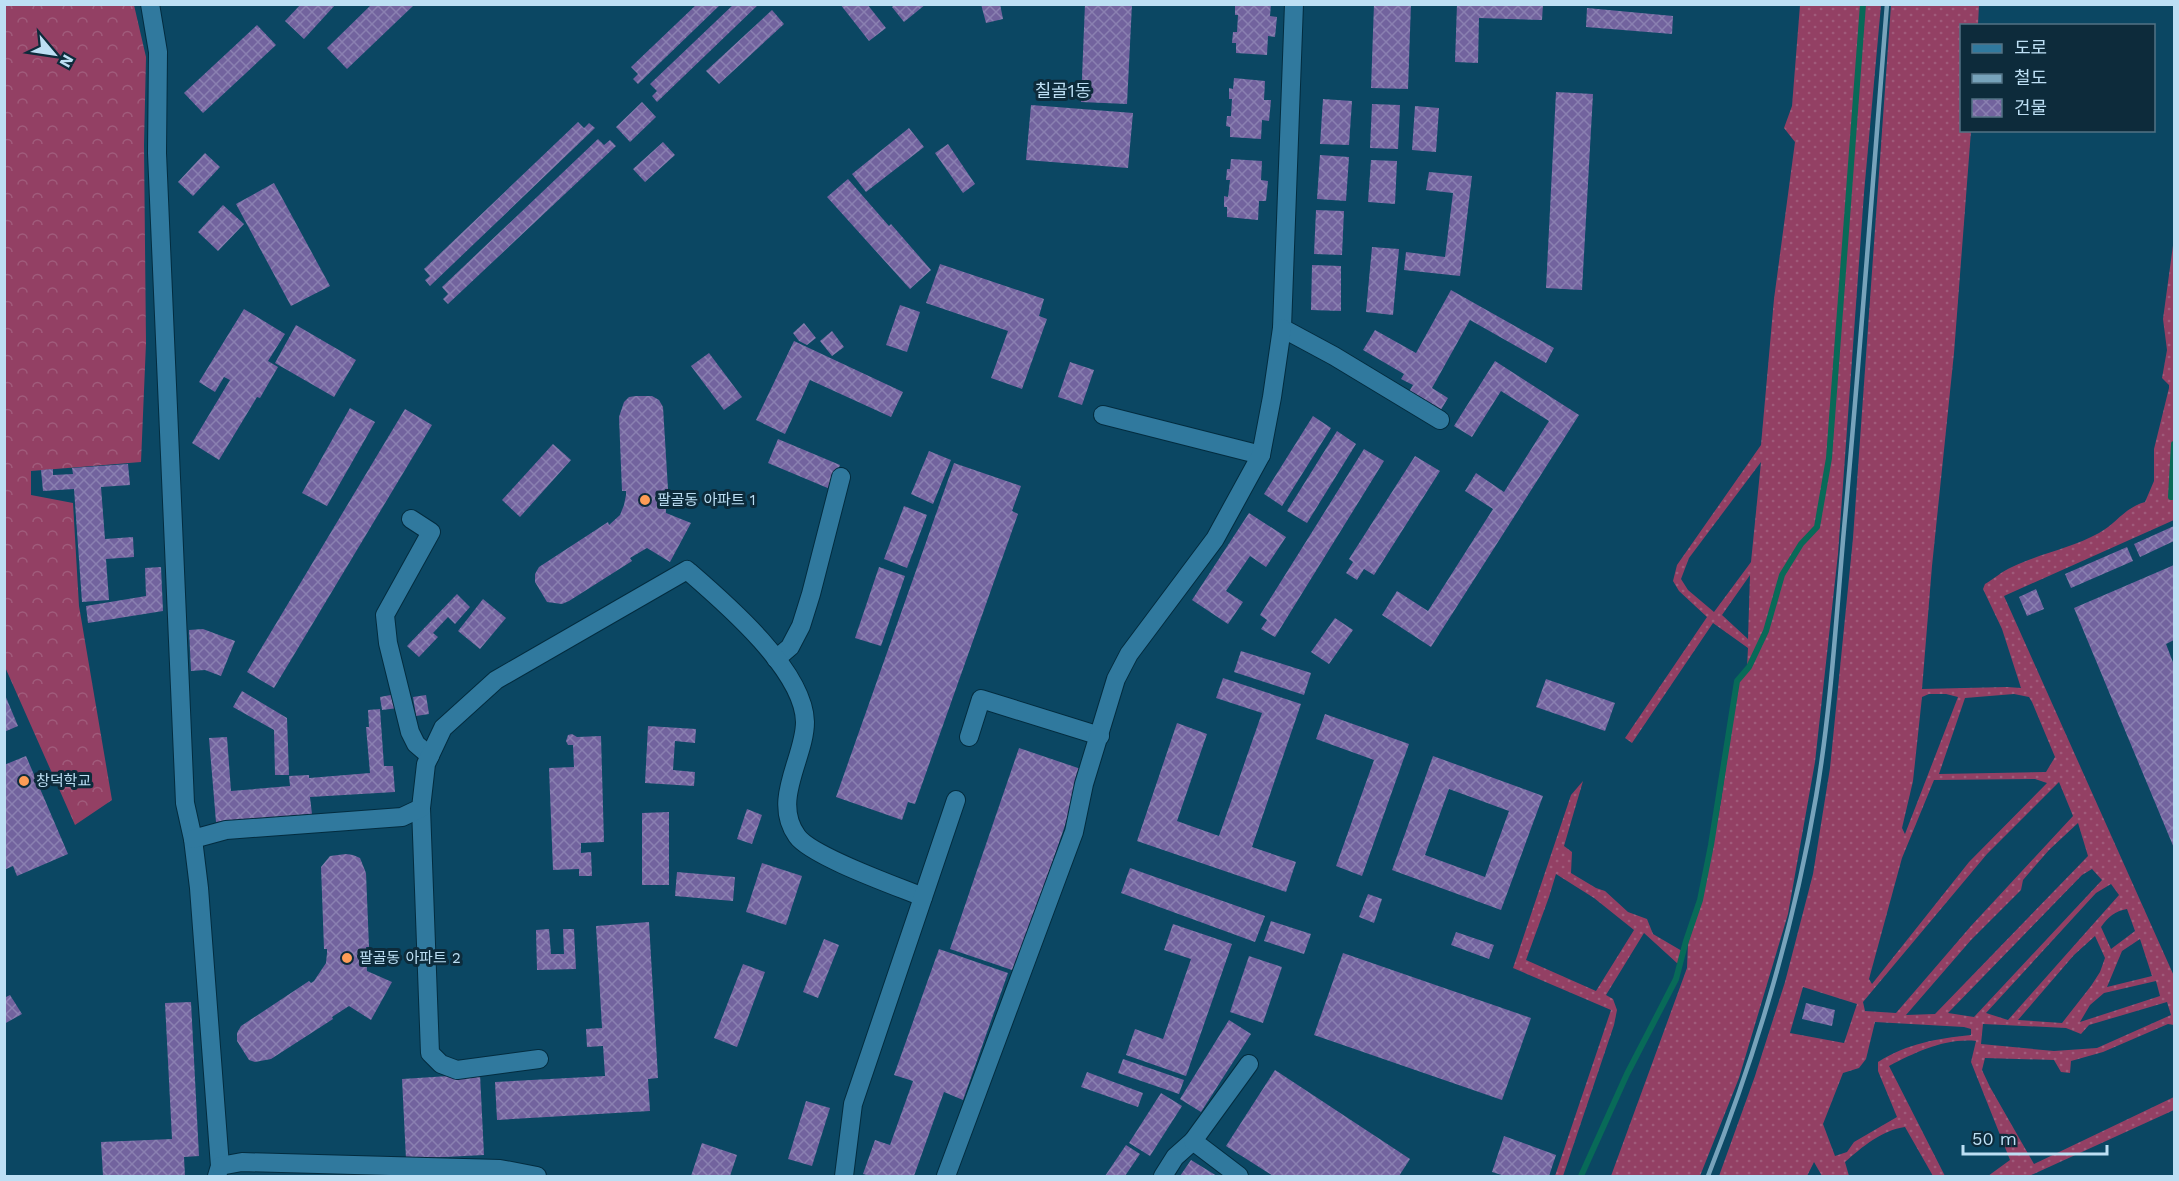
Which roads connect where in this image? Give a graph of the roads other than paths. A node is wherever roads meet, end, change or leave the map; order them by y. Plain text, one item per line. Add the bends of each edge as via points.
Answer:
1 (150, 4) edge
2 (1294, 4) edge
3 (1282, 328) junction
4 (1103, 415) dead end
5 (1440, 420) dead end
6 (1261, 455) junction
7 (841, 477) dead end
8 (411, 519) dead end
9 (776, 659) junction
10 (1100, 736) junction
11 (969, 737) dead end
12 (430, 756) junction
13 (956, 800) dead end
14 (421, 808) junction
15 (193, 839) junction
16 (923, 897) junction
17 (538, 1059) dead end
18 (1249, 1064) dead end
19 (1193, 1141) junction
20 (219, 1171) edge
21 (537, 1176) edge
22 (844, 1176) edge
23 (946, 1176) edge
24 (1163, 1176) edge
25 (1239, 1176) edge

1 - 15 street via 158,52 157,153 185,803
2 - 3 street
3 - 5 street
3 - 6 street
4 - 6 street
6 - 10 street via 1215,539 1129,654 1116,680
7 - 9 street via 801,626 790,647
8 - 12 street via 432,532 385,615 410,732 416,744
9 - 12 street via 731,608 687,570 496,680 443,728
9 - 16 street via 797,691 805,721 789,781 789,822 798,838 817,852
10 - 11 street via 981,699
10 - 23 street via 1074,831
12 - 14 street
13 - 16 street
14 - 15 street via 402,817 226,830
14 - 17 street via 430,1053 441,1064 457,1070
15 - 20 street
16 - 22 street via 854,1104
18 - 19 street
19 - 24 street via 1175,1157
19 - 25 street
20 - 21 street via 242,1162 500,1169

